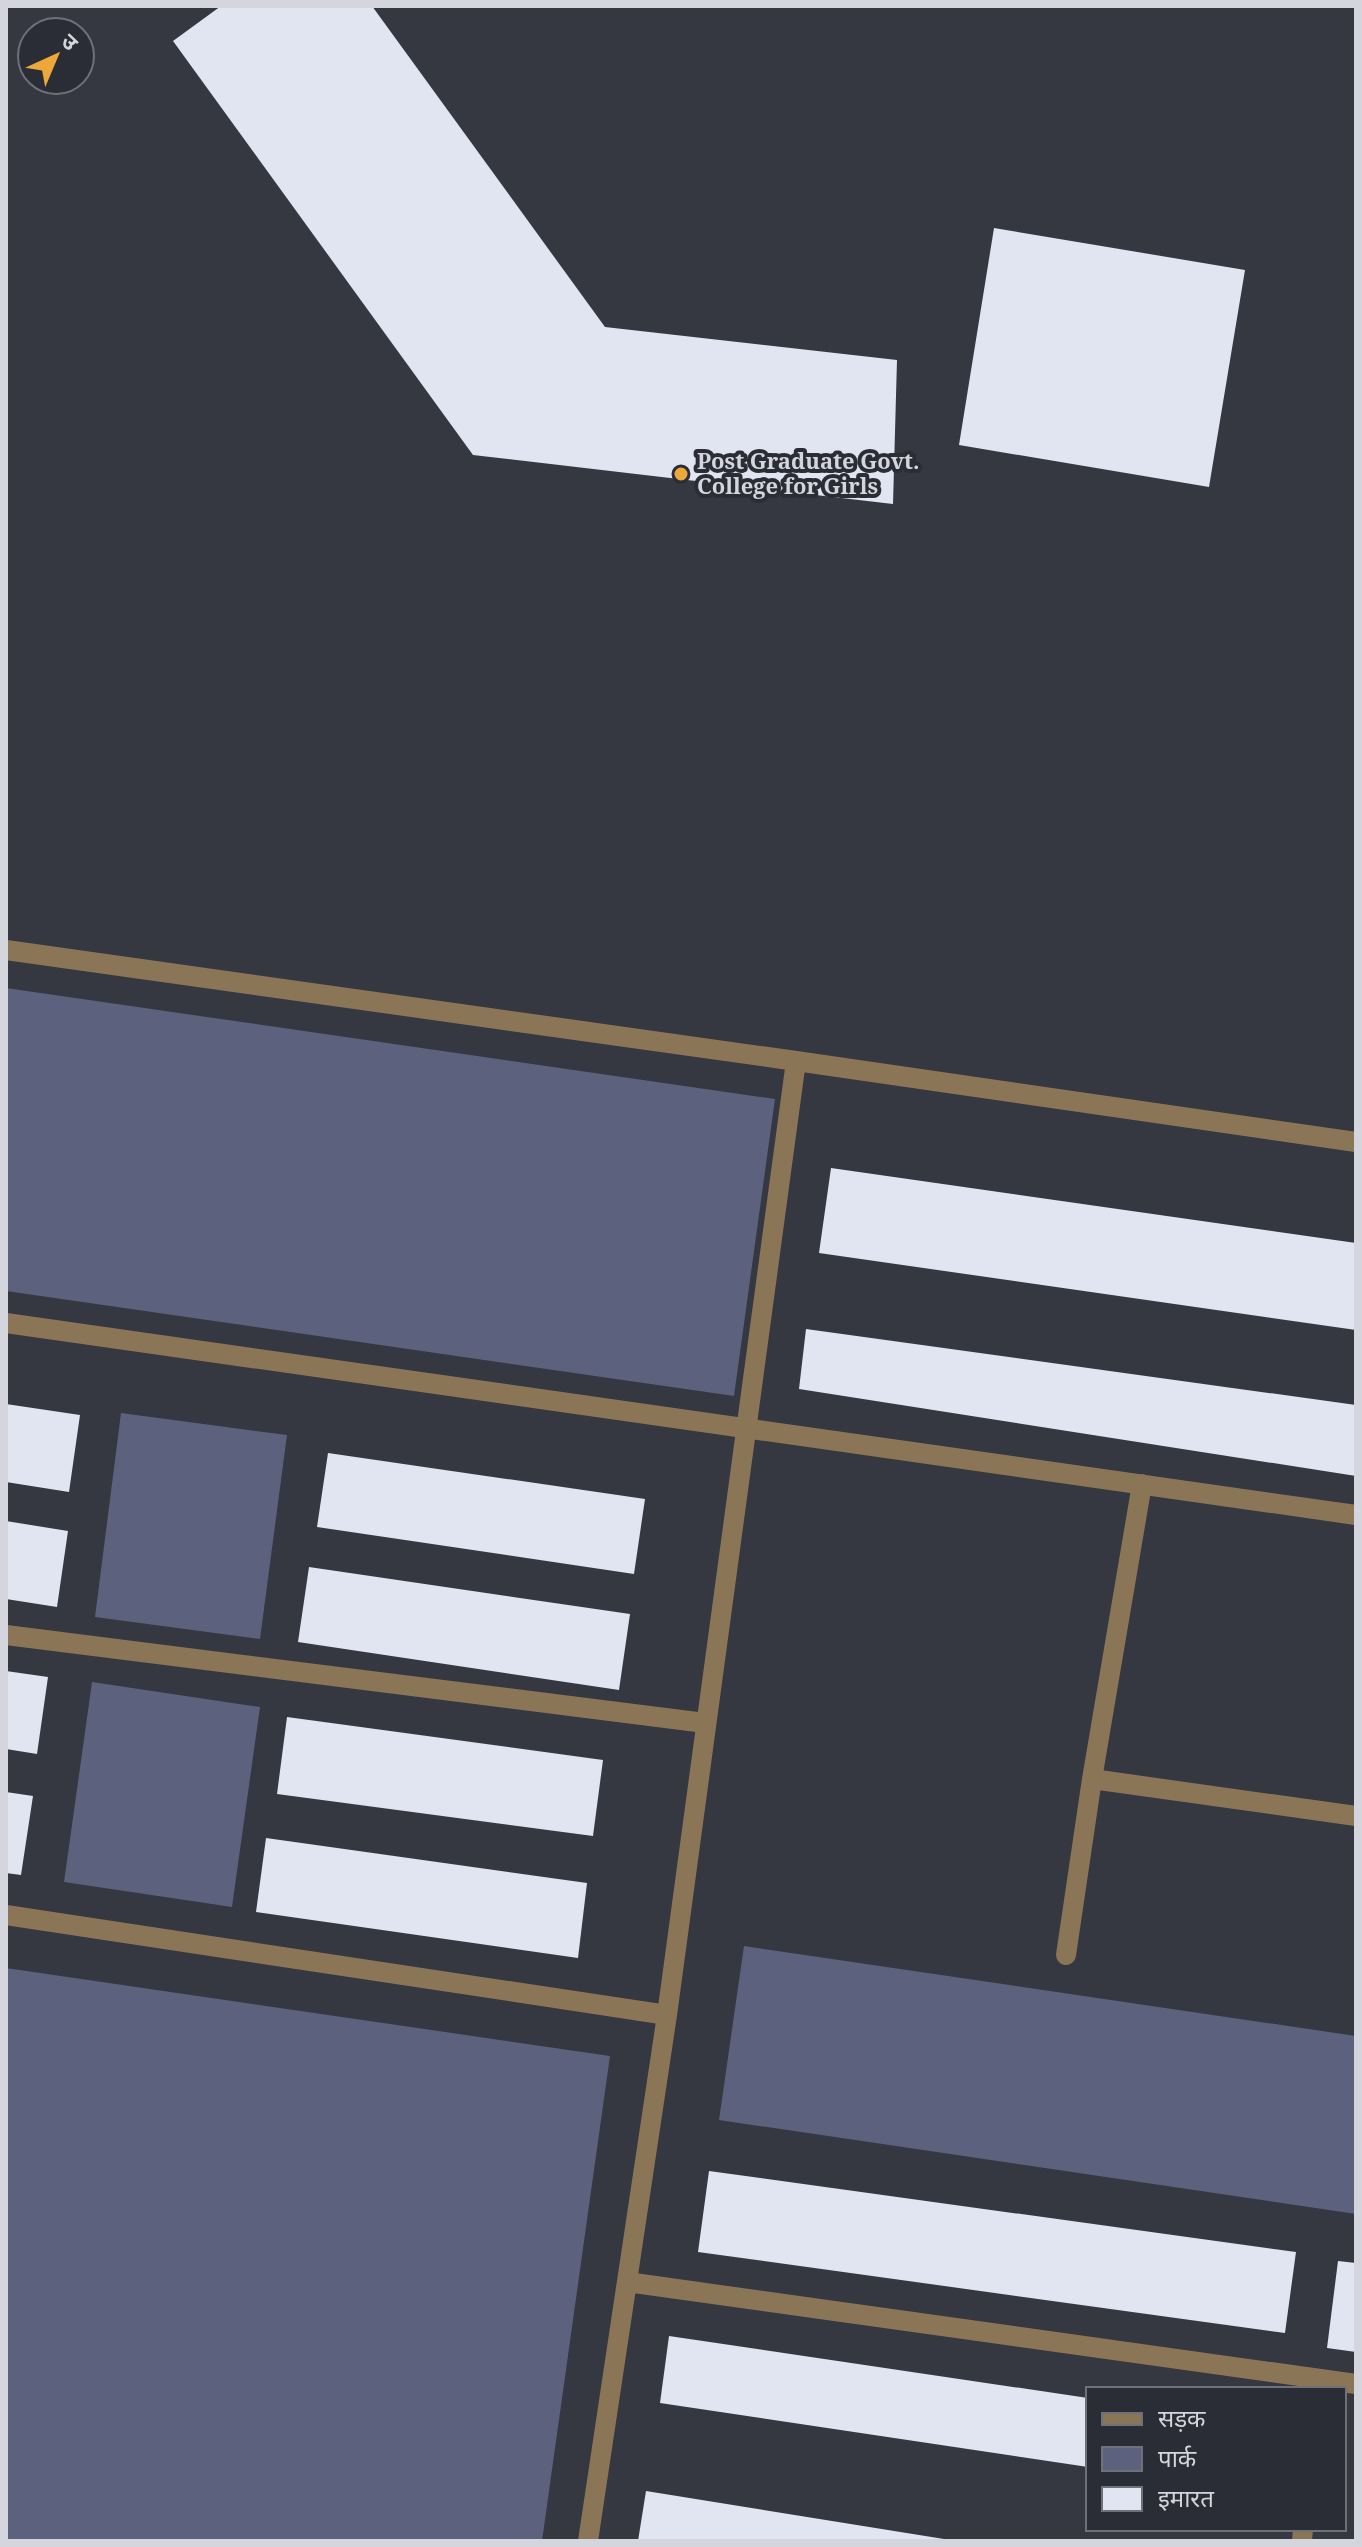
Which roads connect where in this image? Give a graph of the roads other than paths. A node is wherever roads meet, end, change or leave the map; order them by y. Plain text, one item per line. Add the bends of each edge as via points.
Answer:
1 (6, 950) edge
2 (796, 1061) junction
3 (1356, 1142) edge
4 (6, 1323) edge
5 (746, 1427) junction
6 (1142, 1484) junction
7 (1356, 1515) edge
8 (6, 1635) edge
9 (705, 1723) junction
10 (1092, 1779) junction
11 (1356, 1816) edge
12 (6, 1915) edge
13 (1066, 1955) dead end
14 (667, 2015) junction
15 (627, 2282) junction
16 (1324, 2384) edge
17 (1356, 2384) edge
18 (588, 2541) edge

1 - 2 street
2 - 3 street
2 - 5 street
4 - 5 street
5 - 6 street
5 - 9 street
6 - 7 street
6 - 10 street
8 - 9 street
9 - 14 street
10 - 11 street
10 - 13 street
12 - 14 street
14 - 15 street
15 - 16 street
15 - 18 street
16 - 17 street

